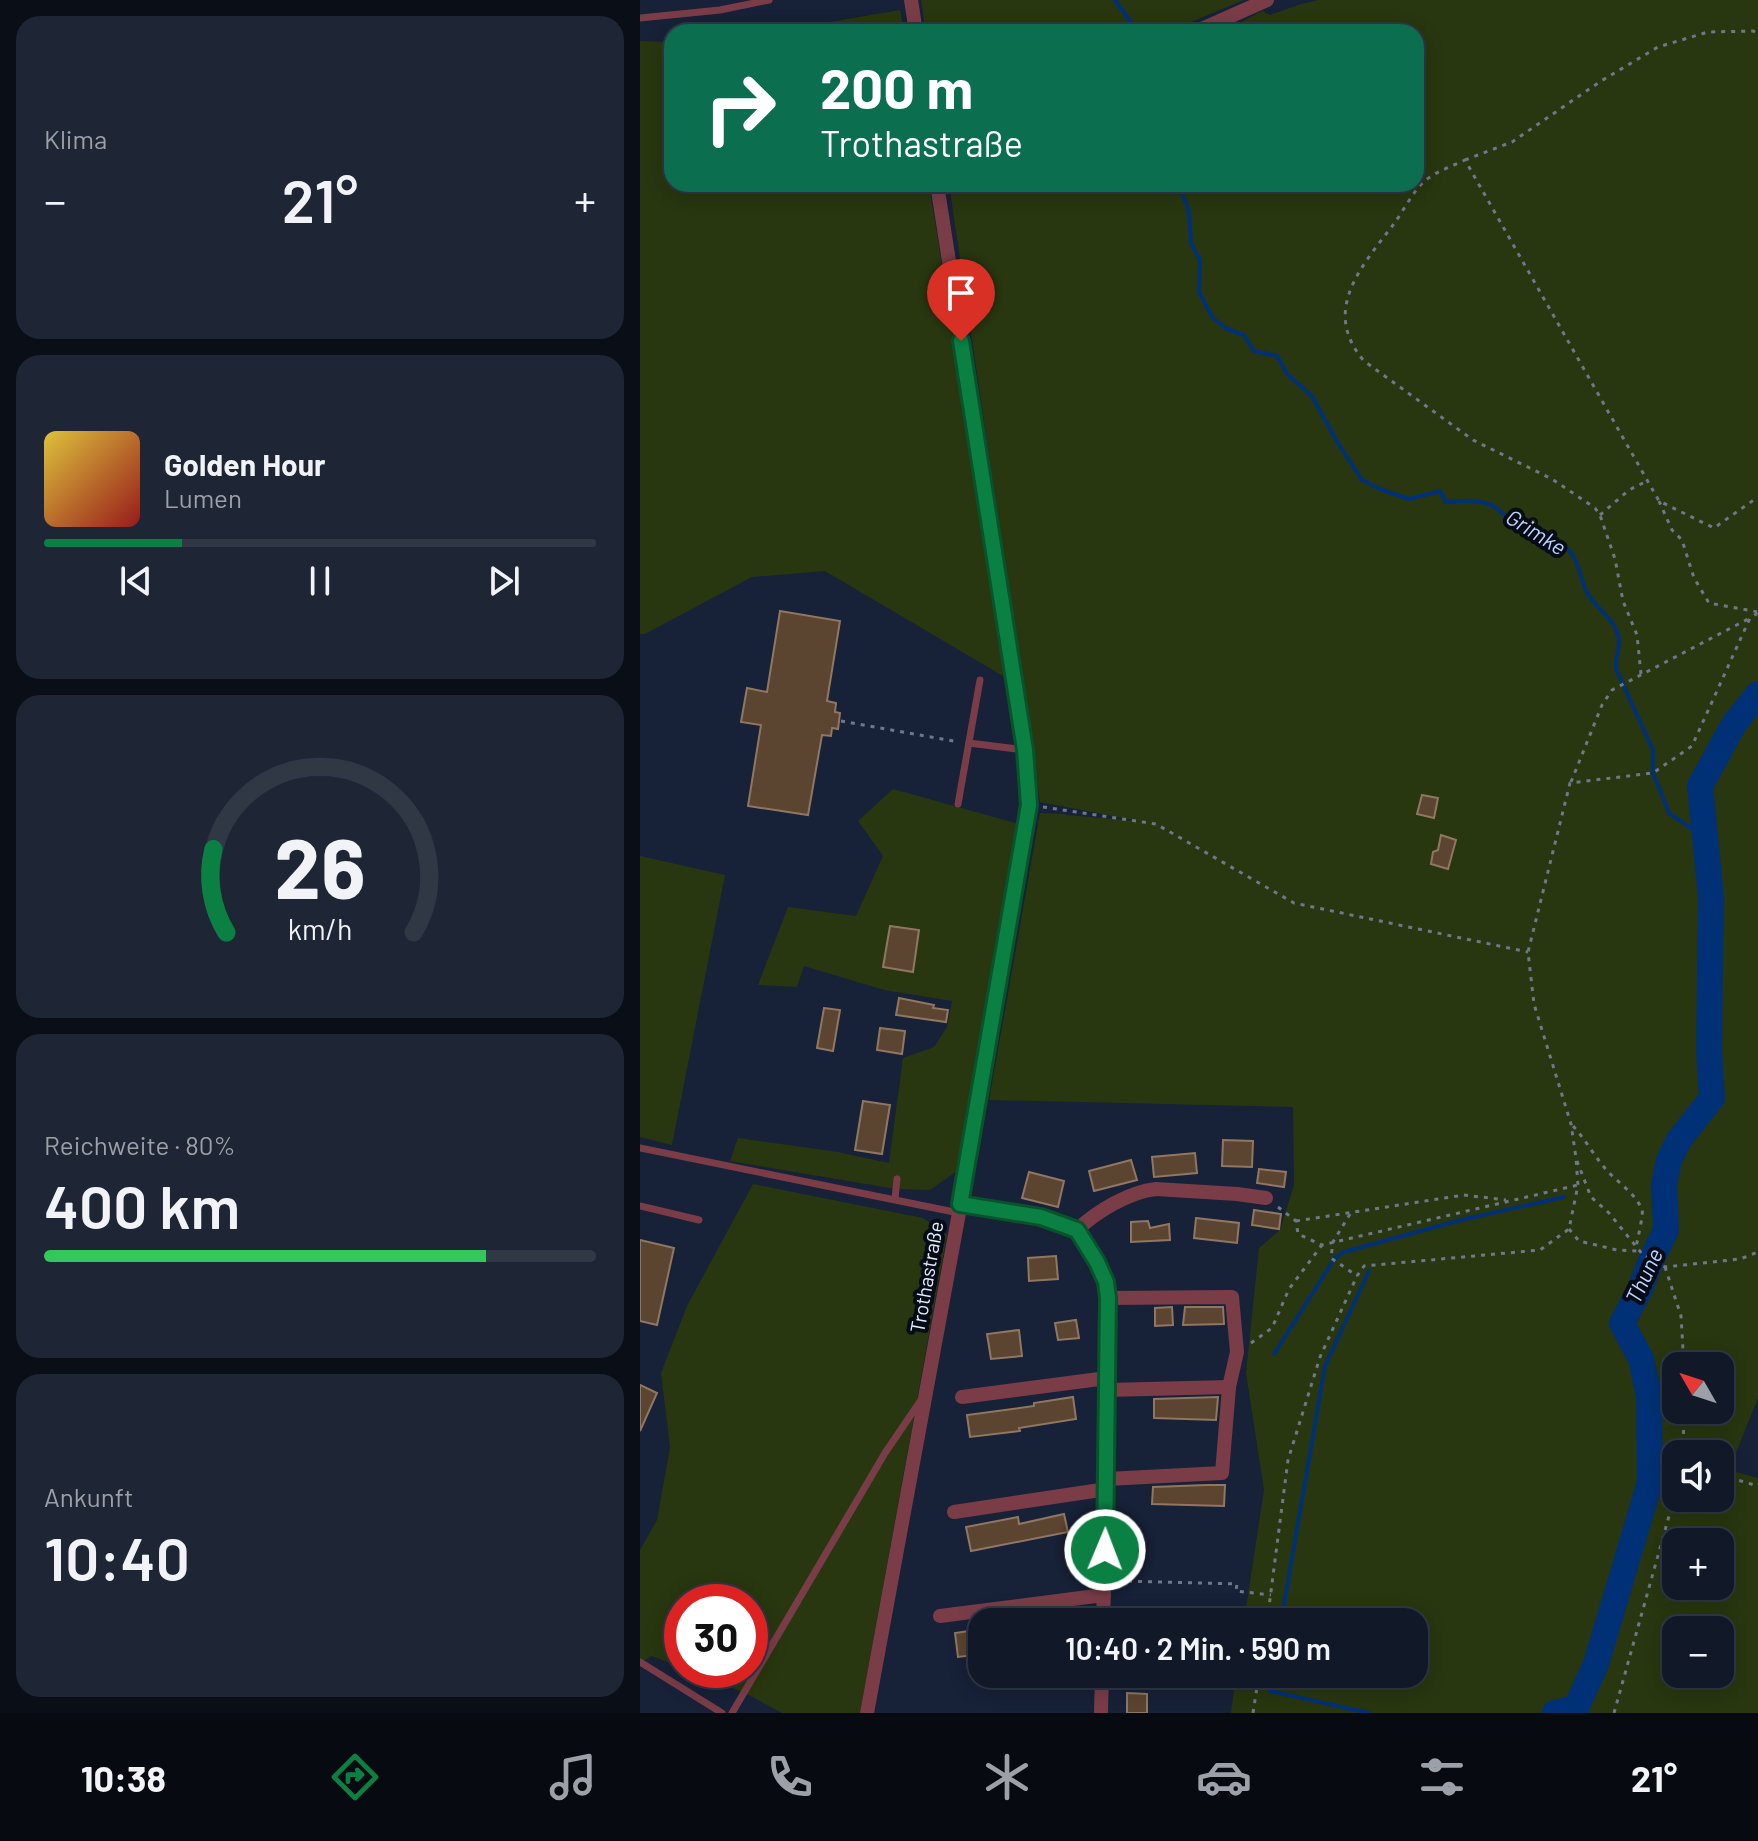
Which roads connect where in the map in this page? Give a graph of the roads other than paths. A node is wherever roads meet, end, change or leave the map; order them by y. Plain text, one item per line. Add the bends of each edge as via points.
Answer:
1 (769, 0) edge
2 (911, 0) edge
3 (1267, 0) edge
4 (640, 18) edge
5 (915, 24) edge
6 (1213, 24) edge
7 (938, 192) edge
8 (980, 680) dead end
9 (969, 743) junction
10 (1025, 750) junction
11 (958, 804) dead end
12 (640, 1148) edge
13 (897, 1179) dead end
14 (1266, 1198) road end
15 (895, 1199) junction
16 (640, 1206) edge
17 (960, 1208) junction
18 (699, 1220) dead end
19 (1077, 1230) junction
20 (1108, 1298) junction
21 (1107, 1384) junction
22 (1229, 1387) junction
23 (926, 1391) junction
24 (962, 1397) dead end
25 (1107, 1484) junction
26 (954, 1512) dead end
27 (1104, 1588) junction
28 (1103, 1608) edge
29 (940, 1616) dead end
30 (640, 1662) edge
31 (1102, 1688) edge
32 (722, 1713) edge
33 (732, 1713) edge
34 (867, 1713) edge
35 (1101, 1713) edge

1 - 4 lane
2 - 5 street
3 - 6 street
7 - 10 street, Trothastraße
8 - 9 lane
9 - 10 lane
9 - 11 lane
10 - 17 street, Trothastraße via 1029,805
12 - 15 lane
13 - 15 lane
14 - 19 street via 1145,1190 1094,1214
15 - 17 lane
16 - 18 lane
17 - 19 street via 1041,1217
17 - 23 street, Trothastraße
19 - 20 street via 1097,1262
20 - 21 street
20 - 22 street via 1232,1297 1237,1352
21 - 22 street
21 - 24 street
21 - 25 street
22 - 25 street via 1222,1473
23 - 33 lane
23 - 34 street, Trothastraße
25 - 26 street
25 - 27 street
27 - 28 street
27 - 29 street
30 - 32 lane
31 - 35 street

